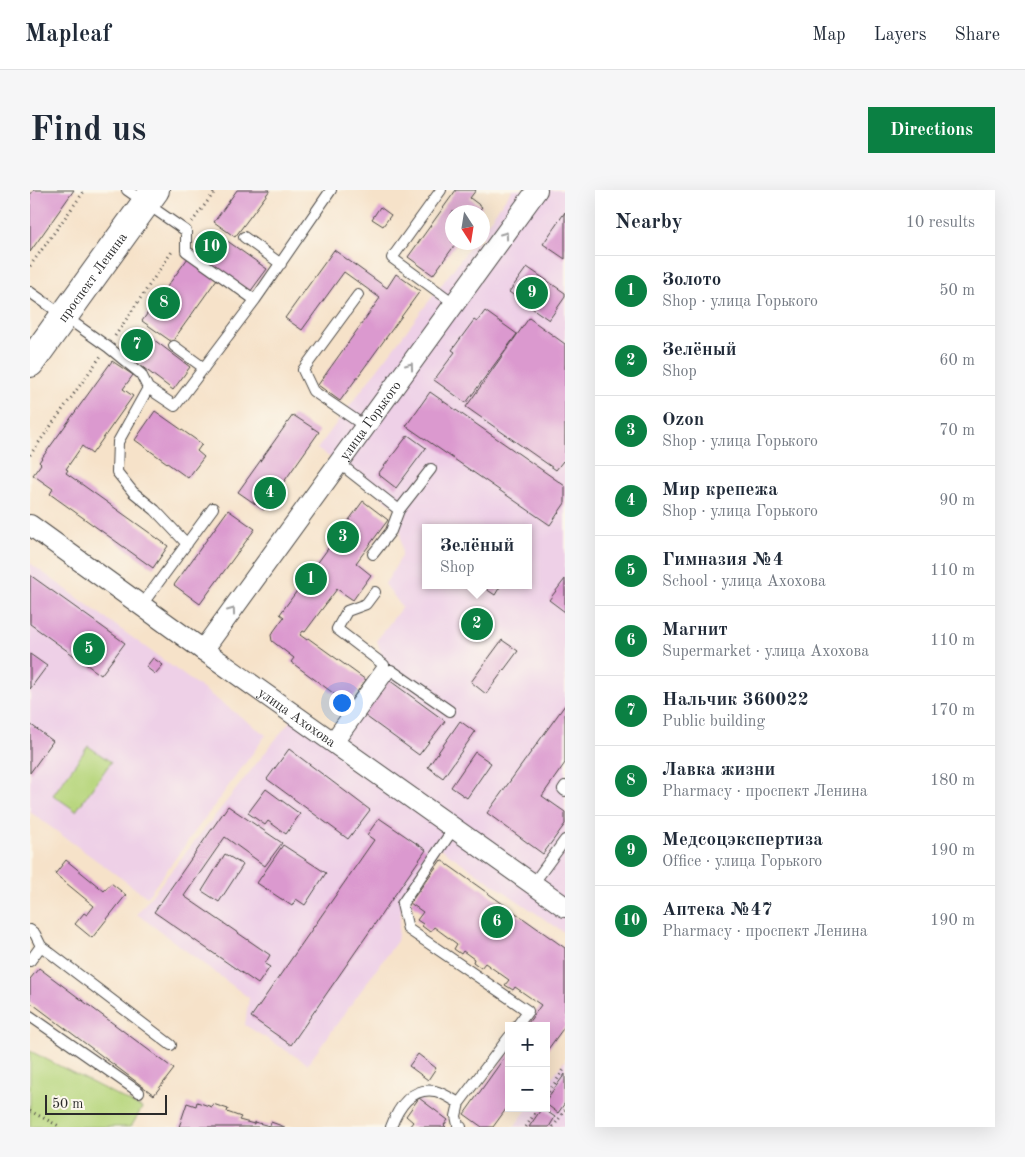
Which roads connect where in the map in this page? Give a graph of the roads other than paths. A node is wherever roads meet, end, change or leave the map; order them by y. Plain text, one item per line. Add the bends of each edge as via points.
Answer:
1 (331, 190) edge
2 (442, 190) edge
3 (538, 190) edge
4 (142, 194) edge
5 (244, 237) dead end
6 (280, 264) junction
7 (30, 292) edge
8 (358, 295) dead end
9 (255, 300) junction
10 (455, 304) junction
11 (64, 316) junction
12 (174, 346) dead end
13 (30, 363) edge
14 (204, 368) junction
15 (148, 388) junction
16 (366, 427) junction
17 (339, 463) junction
18 (431, 469) dead end
19 (213, 508) dead end
20 (399, 510) junction
21 (30, 526) edge
22 (187, 544) junction
23 (373, 554) dead end
24 (375, 592) dead end
25 (142, 606) junction
26 (203, 650) junction
27 (450, 712) dead end
28 (333, 743) junction
29 (565, 786) edge
30 (565, 791) edge
31 (454, 828) junction
32 (565, 840) edge
33 (533, 884) junction
34 (565, 907) edge
35 (30, 930) edge
36 (41, 946) junction
37 (30, 961) edge
38 (30, 1016) edge
39 (520, 1022) edge
40 (505, 1042) edge
41 (171, 1045) dead end
42 (139, 1092) dead end
43 (459, 1103) junction
44 (391, 1127) edge
45 (461, 1127) edge

1 - 6 lane
2 - 10 lane via 392,258
10 -> 3 street, улица Горького
4 - 9 lane via 186,231 186,251
4 - 11 main road, проспект Ленина
5 - 6 lane
6 - 9 lane
7 - 11 lane
8 - 16 lane via 303,370 313,391
9 - 14 lane
16 -> 10 street, улица Горького
11 - 13 main road, проспект Ленина
11 - 15 lane via 141,374
12 - 14 lane
14 - 15 lane via 175,406
15 - 22 lane via 118,442 117,472 132,492 155,510
16 - 17 street, улица Горького
17 - 20 lane
26 -> 17 street, улица Горького
18 - 20 lane
19 - 22 lane
20 - 23 lane via 391,531
21 - 25 street, улица Ахохова
22 - 25 lane
24 - 28 lane via 366,604 347,611 337,629 384,665
25 - 26 street, улица Ахохова
26 - 28 street, улица Ахохова
27 - 28 lane via 391,670
28 - 31 street, улица Ахохова
29 - 30 lane
31 - 33 street, улица Ахохова
31 - 39 lane via 402,904 408,929 528,1011
32 - 33 lane
33 - 34 street, улица Ахохова
35 - 36 lane
36 - 37 lane
36 - 41 lane
38 - 42 lane
40 - 43 lane
43 - 44 lane via 436,1091 421,1091 410,1096 395,1115
43 - 45 lane via 456,1116

